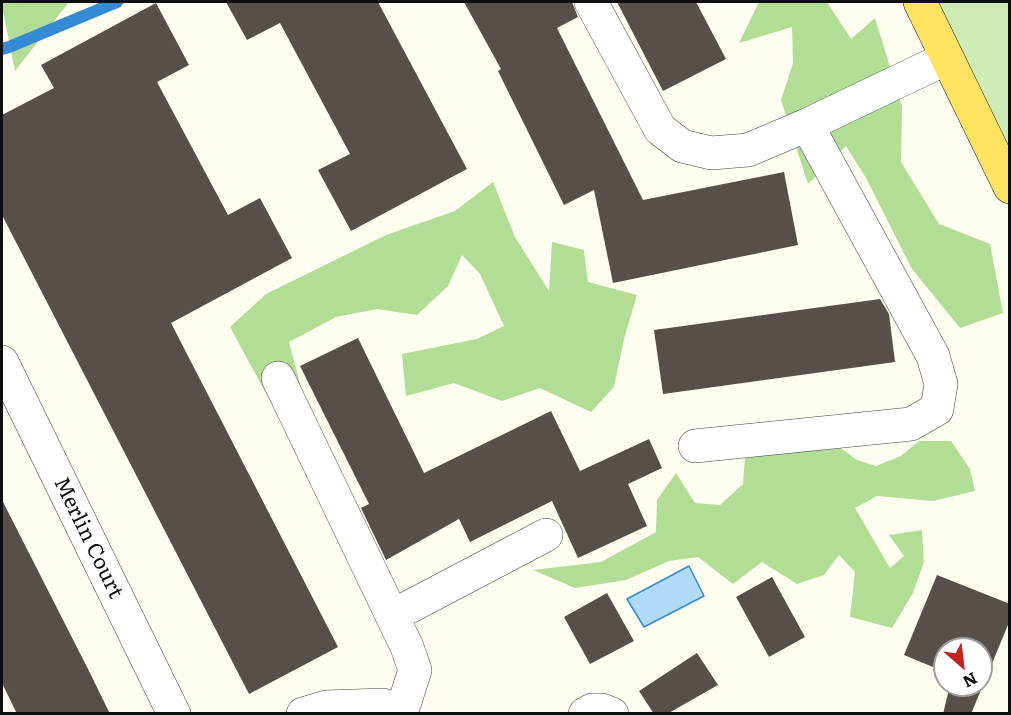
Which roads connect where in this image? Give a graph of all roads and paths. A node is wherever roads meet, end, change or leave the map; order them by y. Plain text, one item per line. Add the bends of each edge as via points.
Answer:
1 (591, 2) edge
2 (920, 2) edge
3 (947, 58) junction
4 (807, 125) junction
5 (1010, 188) edge
6 (2, 362) edge
7 (278, 378) dead end
8 (695, 446) dead end
9 (546, 535) dead end
10 (392, 616) junction
11 (174, 714) edge
12 (303, 714) edge
13 (401, 714) edge
14 (585, 714) edge
15 (612, 714) edge

1 - 4 street via 660,129 682,146 711,153 748,150
2 - 3 main road
3 - 4 street
3 - 5 main road
4 - 8 street via 933,356 941,384 937,409 911,424
6 - 11 street, Merlin Court
7 - 10 street
9 - 10 street
10 - 13 street via 416,670
12 - 13 street via 326,707 383,705
14 - 15 street via 592,710

